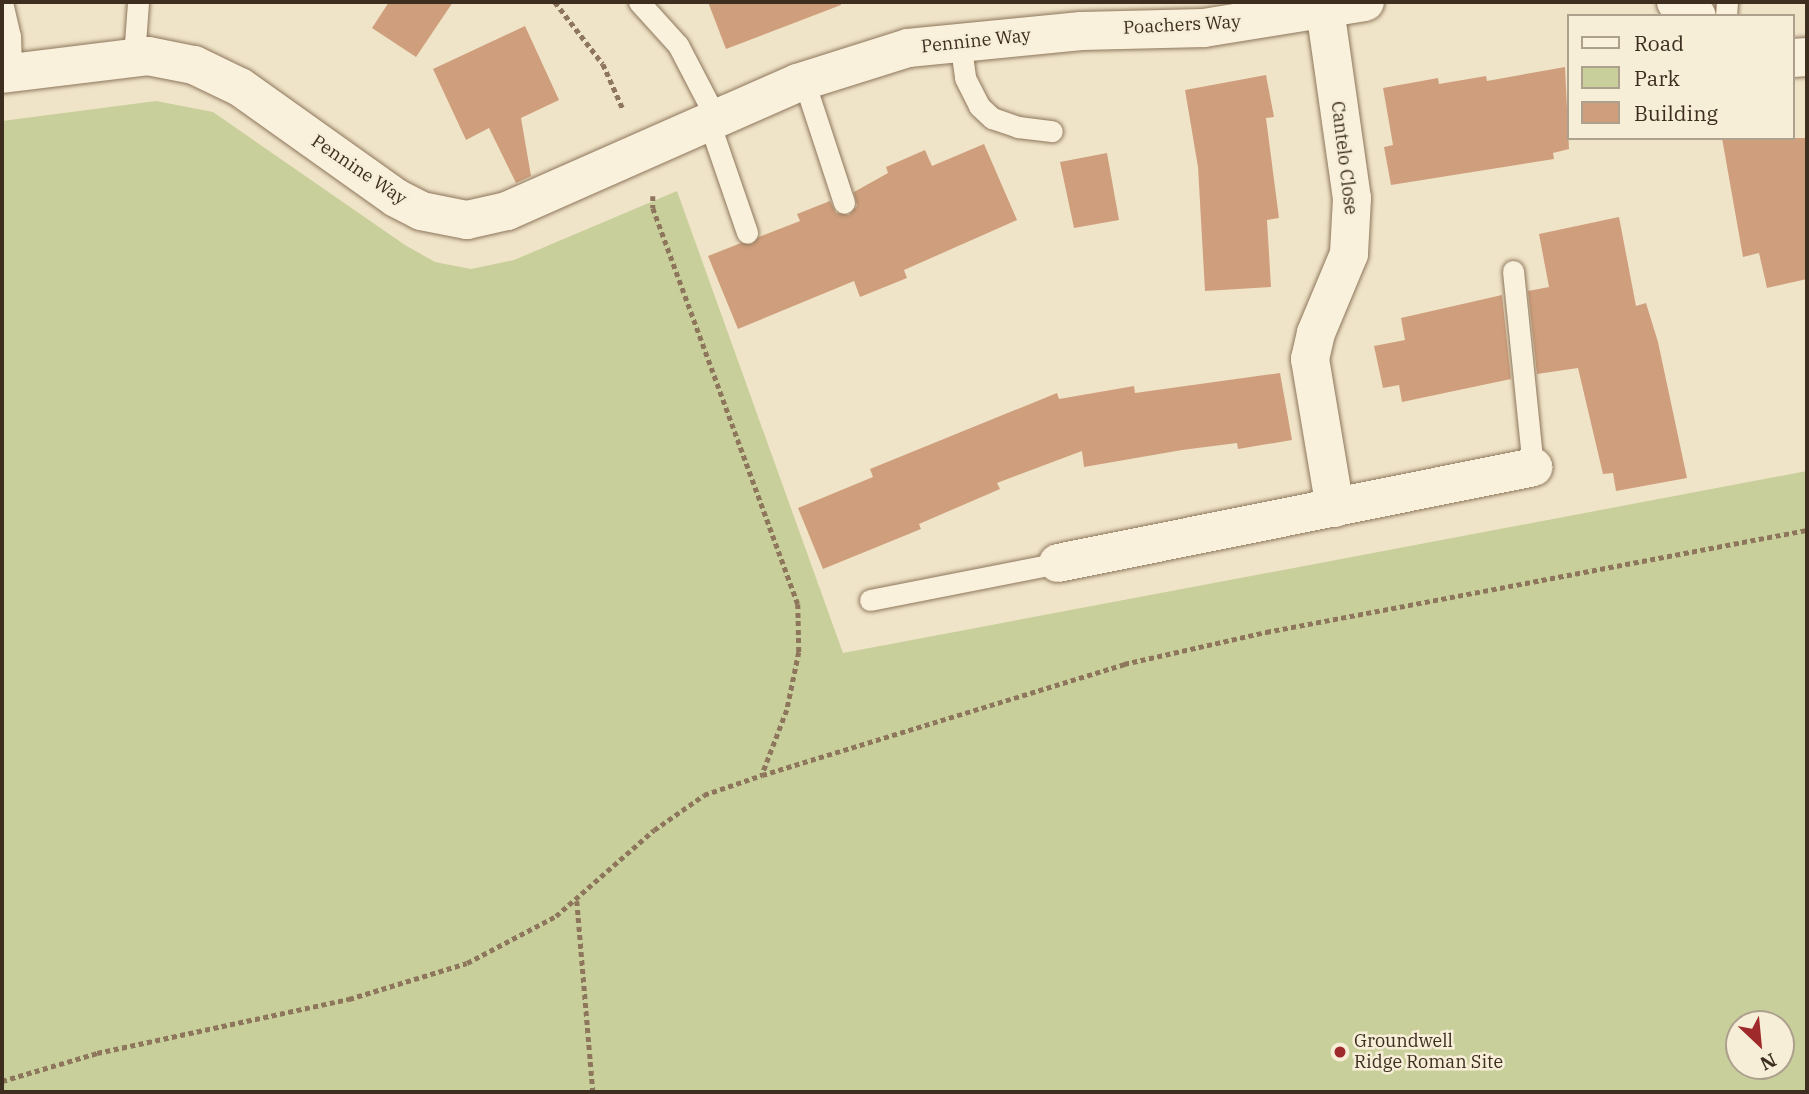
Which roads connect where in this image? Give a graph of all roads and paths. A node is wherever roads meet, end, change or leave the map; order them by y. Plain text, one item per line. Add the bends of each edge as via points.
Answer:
1 (2, 2) edge
2 (138, 2) edge
3 (555, 2) edge
4 (639, 2) edge
5 (1365, 2) edge
6 (1676, 2) edge
7 (1325, 9) junction
8 (1694, 14) edge
9 (1080, 16) edge
10 (960, 41) junction
11 (134, 57) junction
12 (6, 73) edge
13 (804, 81) junction
14 (711, 118) junction
15 (1052, 131) dead end
16 (641, 148) junction
17 (844, 203) dead end
18 (747, 232) dead end
19 (1513, 271) dead end
20 (1533, 467) joint
21 (1335, 508) junction
22 (1807, 530) edge
23 (1058, 563) joint
24 (870, 600) dead end
25 (762, 775) junction
26 (577, 900) junction
27 (2, 1082) edge
28 (593, 1092) edge

1 - 12 lane via 10,36
2 - 11 lane
3 - 16 path via 603,64
4 - 14 lane via 678,45
5 - 7 street, Poachers Way
6 - 8 street
7 - 9 street, Poachers Way via 1204,28
7 - 21 street, Cantelo Close via 1352,198 1349,254 1310,359
9 - 10 street, Pennine Way
10 - 13 street, Pennine Way via 908,48
10 - 15 lane via 965,78 979,106 992,118 1018,127
11 - 12 street, Pennine Way
11 - 16 street, Pennine Way via 168,59 218,72 396,198 443,217 467,220 507,211
13 - 14 street, Pennine Way
13 - 17 lane
14 - 16 street, Pennine Way
14 - 18 lane
16 - 25 path via 653,180 653,208 798,604 799,652 787,710
19 - 20 lane
20 - 21 street
21 - 23 street
22 - 25 path via 1266,632 1124,664
23 - 24 lane
25 - 26 path via 694,802 654,830
26 - 27 path via 518,938 405,985 97,1053
26 - 28 path

